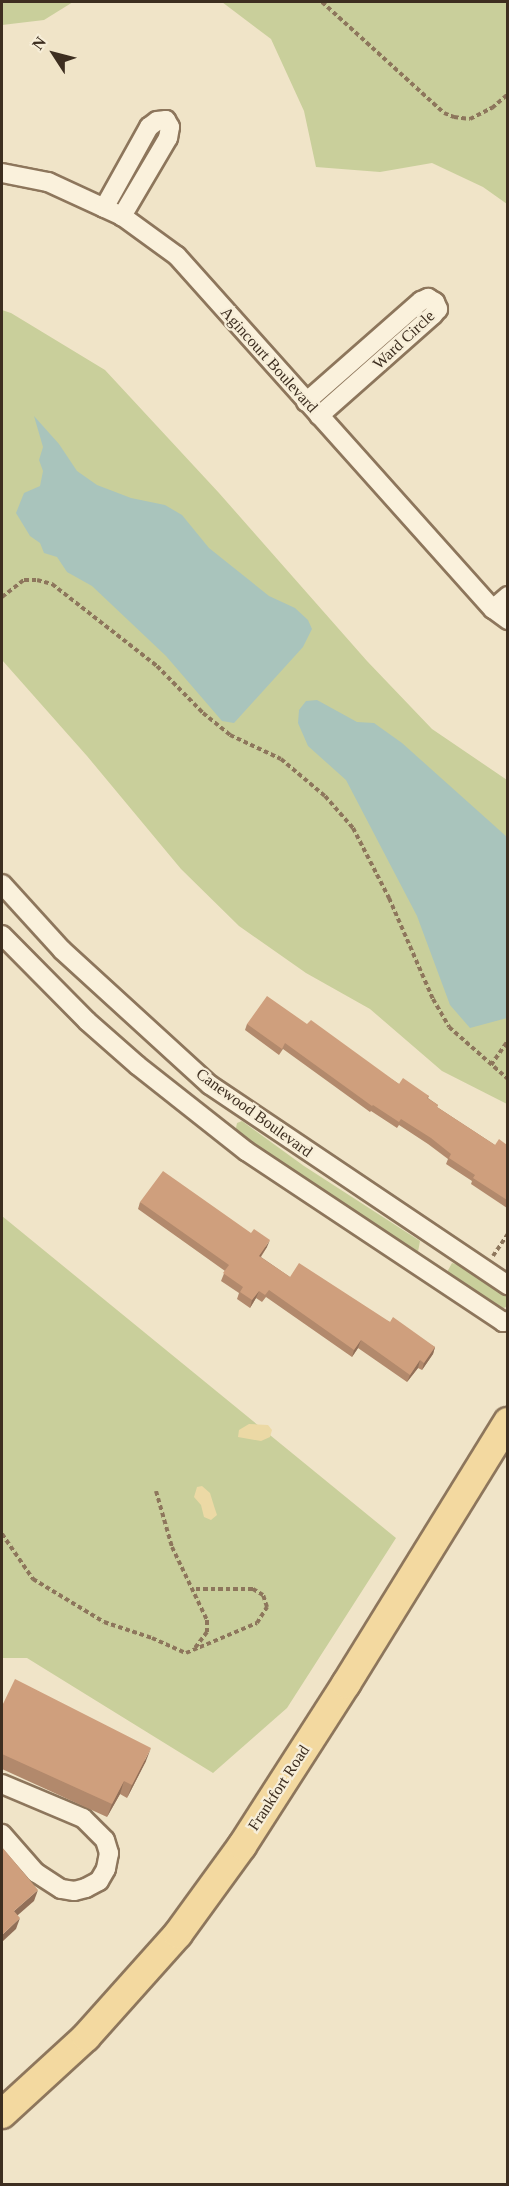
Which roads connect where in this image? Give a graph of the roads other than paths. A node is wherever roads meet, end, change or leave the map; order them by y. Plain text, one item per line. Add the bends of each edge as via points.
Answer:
1 (2, 173) edge
2 (104, 208) junction
3 (122, 216) junction
4 (306, 402) junction
5 (319, 416) junction
6 (507, 596) edge
7 (500, 614) edge
8 (2, 884) edge
9 (2, 935) edge
10 (507, 1285) edge
11 (507, 1321) edge
12 (507, 1422) edge
13 (2, 1784) edge
14 (2, 1834) edge
15 (2, 2114) edge

1 - 2 street, Agincourt Boulevard via 48,182
2 - 3 street, Agincourt Boulevard
2 - 3 street via 149,127 166,120 170,127 168,138
3 - 4 street, Agincourt Boulevard via 177,256
4 - 5 street, Agincourt Boulevard
4 - 5 street, Ward Circle via 421,301 428,298 435,303 438,309 434,315
5 - 7 street, Agincourt Boulevard
6 - 7 street, Agincourt Boulevard
8 - 10 street, Canewood Boulevard via 62,950 210,1085
9 - 11 street, Canewood Boulevard via 87,1021 230,1139 503,1322
12 - 15 main road, Frankfort Road via 242,1846 178,1934 86,2037
13 - 14 street via 89,1823 105,1840 106,1869 99,1881 86,1888 62,1889 36,1873

